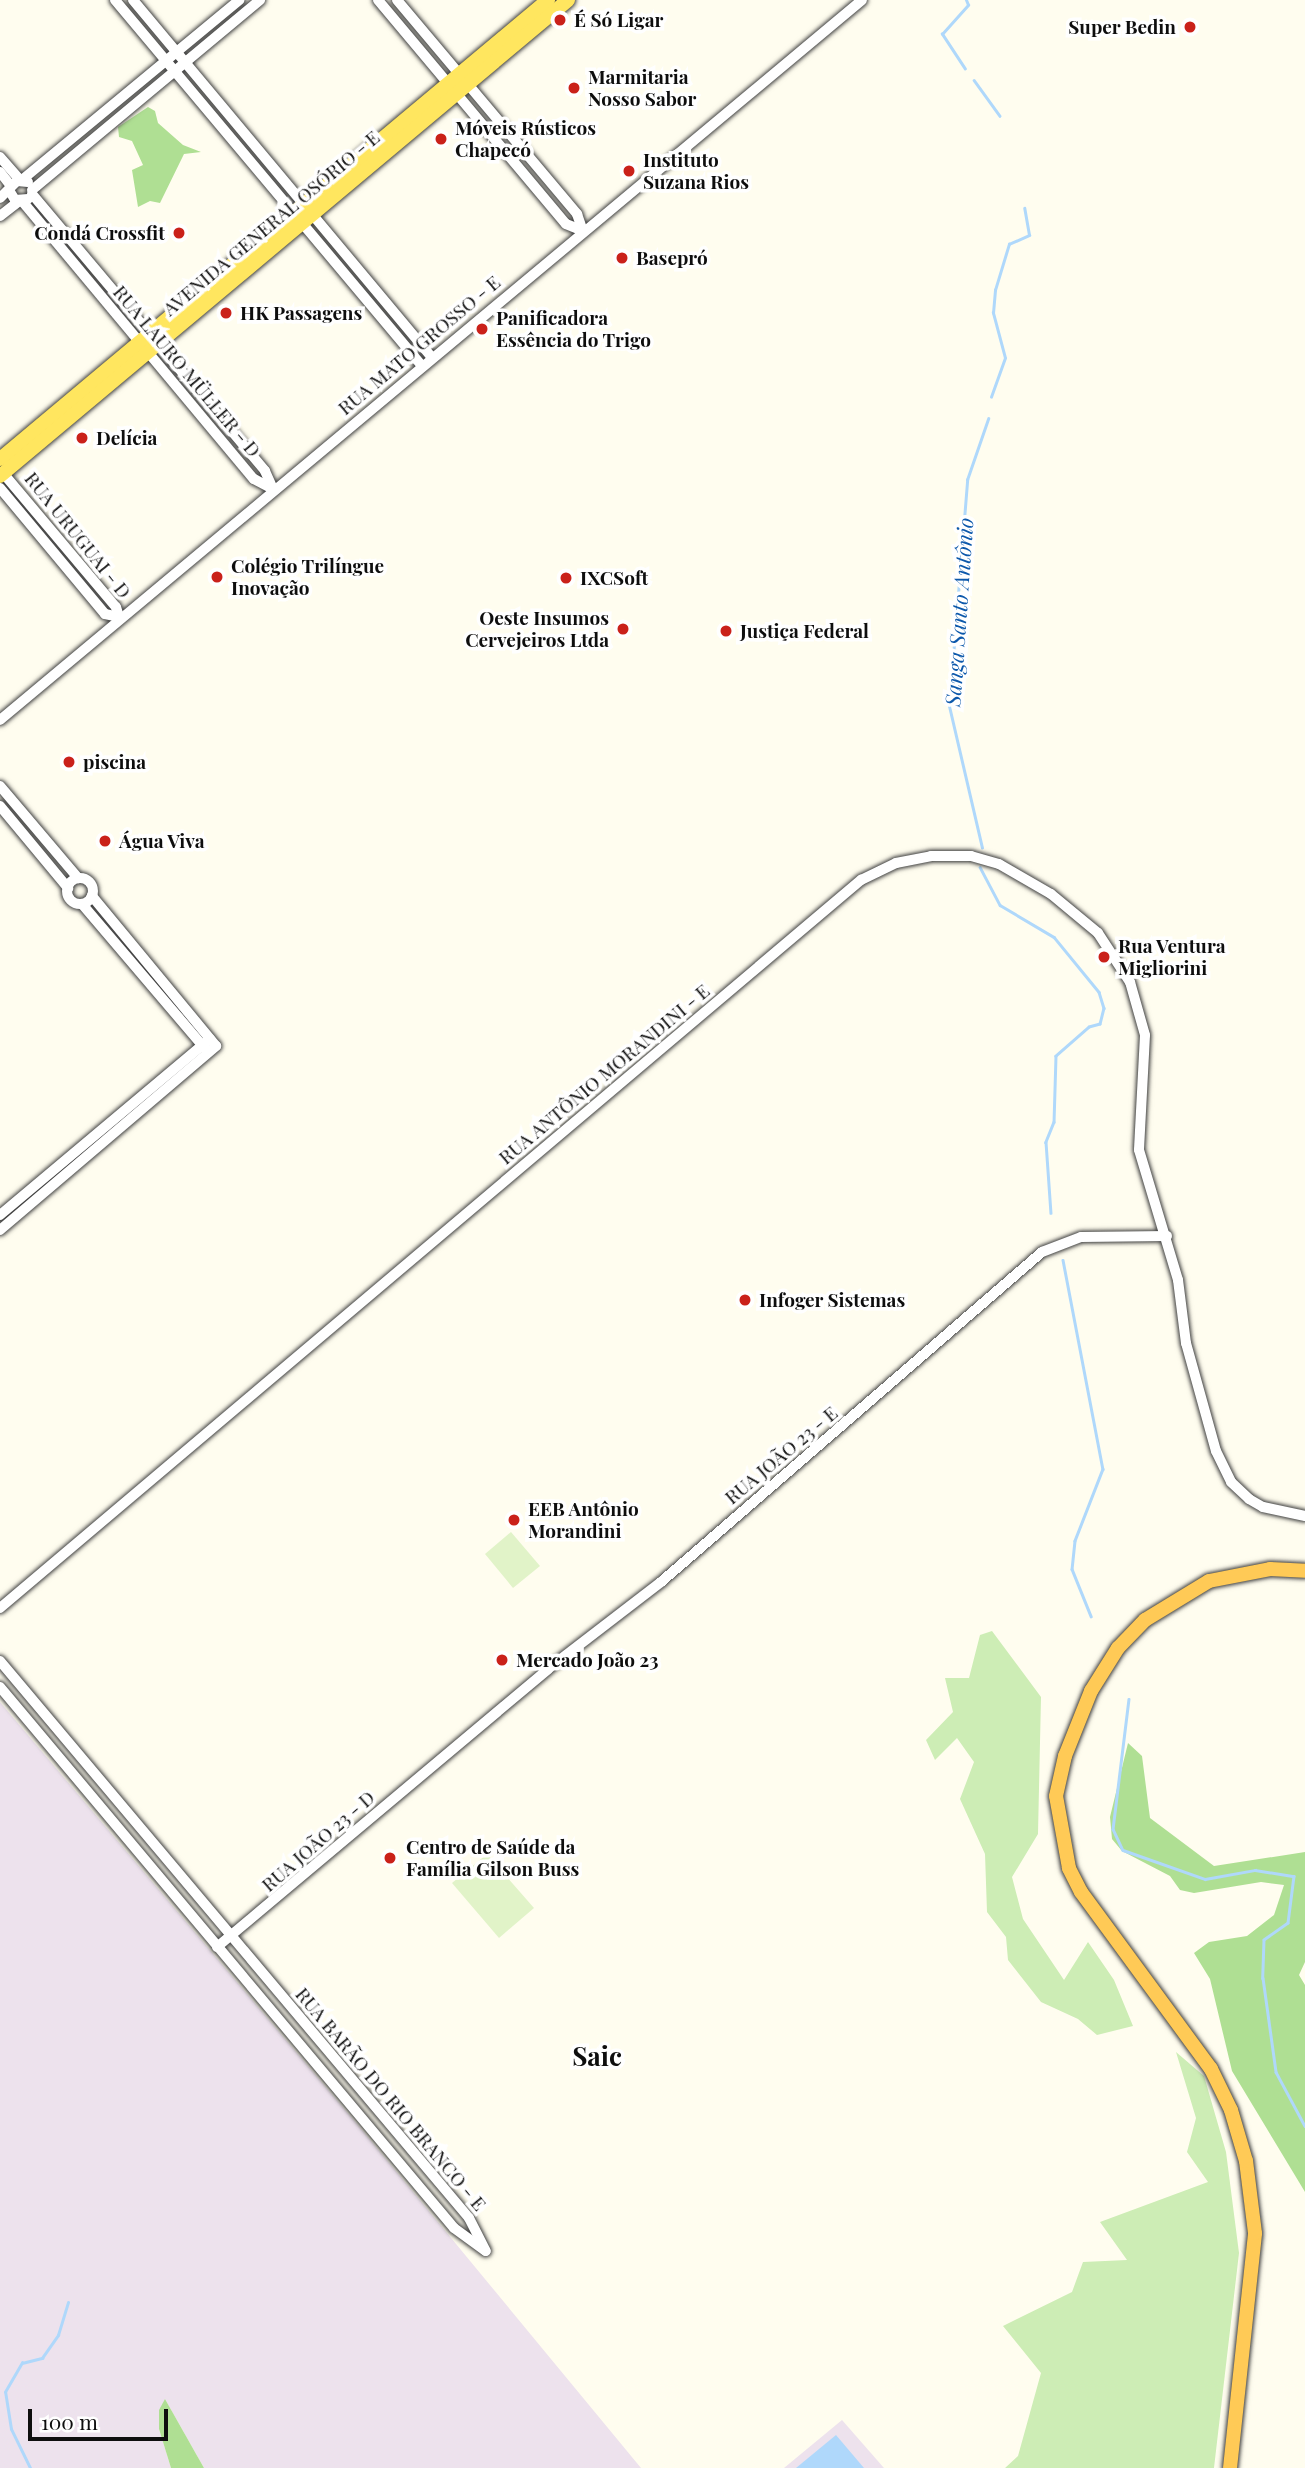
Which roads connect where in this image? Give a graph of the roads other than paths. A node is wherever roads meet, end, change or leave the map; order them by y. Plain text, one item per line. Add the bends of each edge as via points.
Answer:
1 (115, 0) edge
2 (133, 0) edge
3 (239, 0) edge
4 (260, 0) edge
5 (397, 0) edge
6 (548, 0) edge
7 (568, 0) edge
8 (862, 0) edge
9 (384, 2) edge
10 (539, 16) junction
11 (176, 52) junction
12 (166, 61) junction
13 (185, 62) junction
14 (174, 71) junction
15 (464, 79) junction
16 (452, 89) junction
17 (92, 123) junction
18 (100, 133) junction
19 (247, 136) junction
20 (237, 145) junction
21 (529, 156) junction
22 (0, 157) edge
23 (517, 167) junction
24 (0, 172) edge
25 (16, 184) junction
26 (26, 197) junction
27 (0, 198) edge
28 (303, 214) junction
29 (0, 216) edge
30 (583, 231) junction
31 (87, 259) junction
32 (77, 267) junction
33 (372, 285) junction
34 (361, 294) junction
35 (149, 343) junction
36 (432, 357) junction
37 (422, 366) junction
38 (219, 416) junction
39 (208, 424) junction
40 (1, 473) edge
41 (273, 489) junction
42 (63, 544) junction
43 (54, 553) junction
44 (119, 617) junction
45 (0, 720) edge
46 (0, 786) edge
47 (0, 806) edge
48 (36, 828) junction
49 (26, 837) junction
50 (78, 878) junction
51 (68, 888) junction
52 (92, 896) junction
53 (82, 904) junction
54 (210, 1046) junction
55 (0, 1215) edge
56 (1, 1227) edge
57 (1167, 1236) junction
58 (1305, 1517) edge
59 (1305, 1571) edge
60 (0, 1608) edge
61 (0, 1661) edge
62 (0, 1687) edge
63 (36, 1703) junction
64 (22, 1713) junction
65 (439, 1759) joint
66 (156, 1847) junction
67 (142, 1857) junction
68 (233, 1937) junction
69 (218, 1947) junction
70 (1230, 2468) edge

1 - 12 street
2 - 11 street
3 - 11 street
4 - 13 street
5 - 15 street
6 - 10 main road, AVENIDA GENERAL OSÓRIO - E
7 - 10 main road, AVENIDA GENERAL OSÓRIO - E
8 - 30 street, RUA MATO GROSSO - E
9 - 16 street
10 - 15 main road, AVENIDA GENERAL OSÓRIO - E
11 - 12 street
11 - 13 street
12 - 14 street
12 - 17 street
13 - 14 street
13 - 19 street
14 - 18 street
14 - 20 street
15 - 16 main road, AVENIDA GENERAL OSÓRIO - E
15 - 21 street
16 - 23 street
16 - 28 main road, AVENIDA GENERAL OSÓRIO - E
17 - 18 street
17 - 25 street
18 - 26 street
19 - 20 street
19 - 28 street
20 - 28 street
21 - 23 street
21 - 30 street via 577,214
22 - 25 street
23 - 30 street via 566,224
24 - 25 street
25 - 26 street
25 - 26 street
25 - 27 street
26 - 29 street
26 - 31 street, RUA LAURO MÜLLER - D
26 - 32 street, RUA LAURO MÜLLER - D
28 - 33 street
28 - 34 street
28 - 35 main road, AVENIDA GENERAL OSÓRIO - E
30 - 36 street, RUA MATO GROSSO - E
31 - 32 street
31 - 35 street, RUA LAURO MÜLLER - D
32 - 35 street, RUA LAURO MÜLLER - D
33 - 34 street
33 - 36 street
34 - 37 street
35 - 38 street, RUA LAURO MÜLLER - D
35 - 39 street, RUA LAURO MÜLLER - D
35 - 40 main road, AVENIDA GENERAL OSÓRIO - E
36 - 37 street, RUA MATO GROSSO - E
37 - 41 street, RUA MATO GROSSO - E
38 - 39 street
38 - 41 street, RUA LAURO MÜLLER - D via 265,471
39 - 41 street, RUA LAURO MÜLLER - D via 254,479
40 - 42 street, RUA URUGUAI - D
40 - 43 street, RUA URUGUAI - D
41 - 44 street, RUA MATO GROSSO - E
42 - 43 street
42 - 44 street, RUA URUGUAI - D
43 - 44 street, RUA URUGUAI - D via 105,614
44 - 45 street, RUA MATO GROSSO - E
46 - 48 street
47 - 49 street
48 - 49 street
48 - 50 street
49 - 51 street
50 - 51 street
50 - 52 street via 90,882
51 - 53 street via 71,899
52 - 53 street
52 - 54 street
53 - 54 street
54 - 55 street
54 - 56 street
57 - 58 street via 1186,1343 1223,1468 1249,1499
57 - 60 street, RUA ANTÔNIO MORANDINI - E via 1139,1150 1142,1017 1115,956 1085,918 999,864 971,856 931,856 896,863 861,880
57 - 65 street, RUA JOÃO 23 - E via 1081,1237 1042,1252 660,1582
59 - 70 highway via 1270,1569 1209,1581 1145,1620 1118,1648 1091,1690 1065,1756 1056,1796 1069,1868 1081,1892 1211,2069 1231,2110 1246,2161 1255,2245
61 - 63 street, RUA BARÃO DO RIO BRANCO - E
62 - 64 street, RUA BARÃO DO RIO BRANCO - E
63 - 64 street
63 - 66 street, RUA BARÃO DO RIO BRANCO - E
64 - 67 street, RUA BARÃO DO RIO BRANCO - E
65 - 68 street, RUA JOÃO 23 - D
66 - 67 street
66 - 68 street, RUA BARÃO DO RIO BRANCO - E
67 - 69 street, RUA BARÃO DO RIO BRANCO - E
68 - 69 street, RUA JOÃO 23 - D
68 - 69 street, RUA BARÃO DO RIO BRANCO - E via 469,2218 486,2251 454,2228

